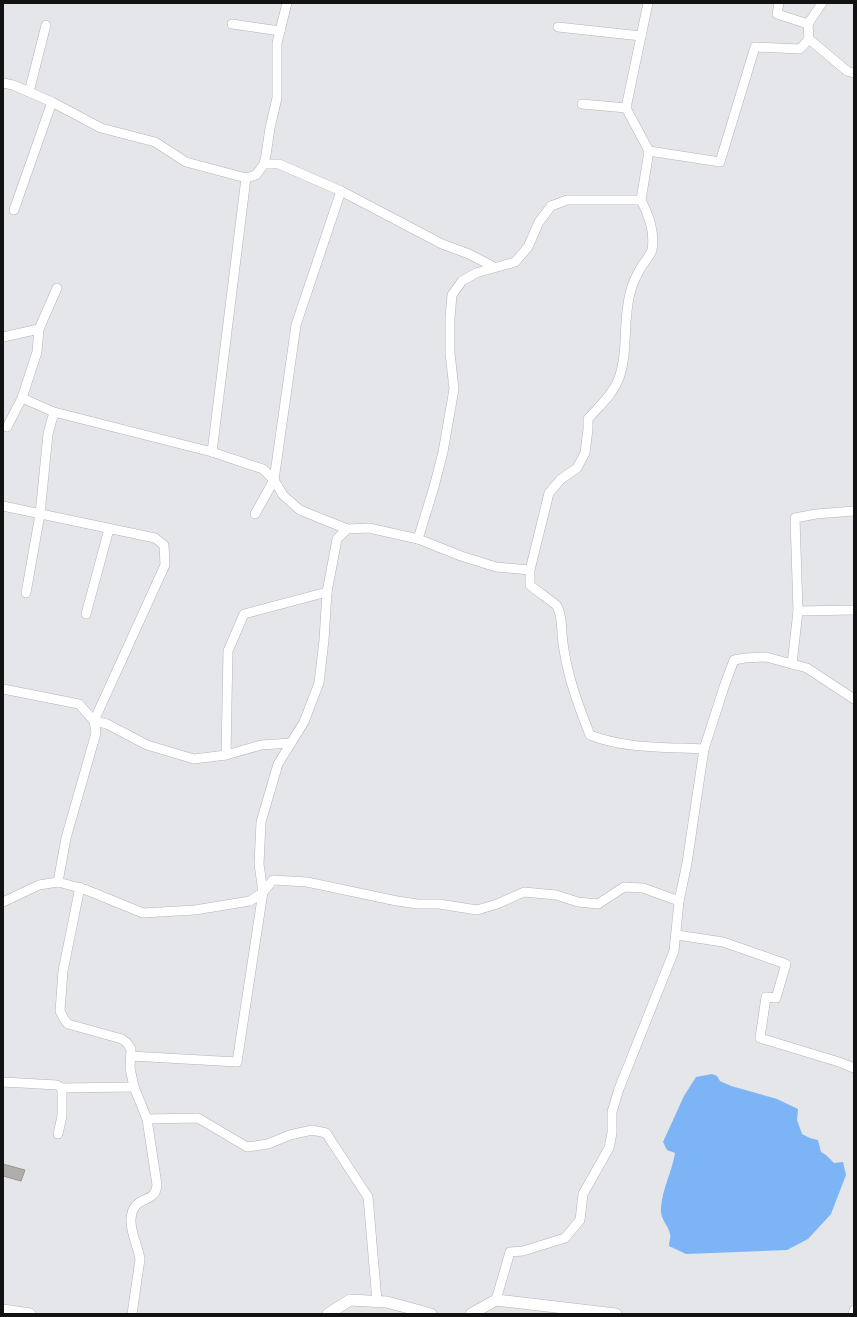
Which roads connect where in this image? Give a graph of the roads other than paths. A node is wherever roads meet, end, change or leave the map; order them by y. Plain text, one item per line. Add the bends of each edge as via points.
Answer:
1 (288, 3) edge
2 (648, 3) edge
3 (779, 3) edge
4 (822, 3) edge
5 (232, 24) dead end
6 (808, 24) junction
7 (46, 25) dead end
8 (558, 27) dead end
9 (280, 31) junction
10 (641, 36) junction
11 (809, 39) junction
12 (854, 73) edge
13 (3, 82) edge
14 (29, 92) junction
15 (52, 102) junction
16 (582, 104) dead end
17 (626, 108) junction
18 (649, 151) junction
19 (264, 164) junction
20 (246, 178) junction
21 (341, 192) junction
22 (641, 200) junction
23 (14, 210) dead end
24 (494, 267) junction
25 (56, 288) dead end
26 (39, 329) junction
27 (3, 337) edge
28 (22, 398) junction
29 (54, 412) junction
30 (4, 429) edge
31 (212, 452) junction
32 (274, 480) junction
33 (3, 506) edge
34 (854, 511) edge
35 (40, 514) junction
36 (255, 514) dead end
37 (109, 529) junction
38 (347, 529) junction
39 (418, 539) junction
40 (530, 570) junction
41 (327, 592) junction
42 (26, 593) dead end
43 (854, 610) edge
44 (798, 611) junction
45 (86, 614) dead end
46 (792, 664) junction
47 (3, 688) edge
48 (854, 699) edge
49 (94, 721) junction
50 (291, 743) junction
51 (704, 749) junction
52 (226, 755) junction
53 (58, 882) junction
54 (80, 887) junction
55 (263, 892) junction
56 (679, 901) junction
57 (3, 902) edge
58 (677, 935) junction
59 (131, 1056) junction
60 (854, 1068) edge
61 (3, 1082) edge
62 (134, 1087) junction
63 (62, 1088) junction
64 (147, 1119) junction
65 (58, 1134) dead end
66 (496, 1300) junction
67 (377, 1301) junction
68 (3, 1310) edge
69 (854, 1310) edge
70 (30, 1314) edge
71 (132, 1314) edge
72 (328, 1314) edge
73 (431, 1314) edge
74 (471, 1314) edge
75 (616, 1314) edge
76 (853, 1314) edge

1 - 9 street
2 - 10 street
3 - 6 street via 777,14
4 - 6 street
5 - 9 street
6 - 11 street
7 - 14 street
8 - 10 street
9 - 19 street via 277,43 277,98
10 - 17 street
11 - 12 street via 846,71
11 - 18 street via 800,49 755,47 720,162
13 - 14 street
14 - 15 street
15 - 20 street via 101,128 155,142 186,162
15 - 23 street
16 - 17 street
17 - 18 street
18 - 22 street
19 - 20 street via 256,175
19 - 21 street via 279,164
20 - 31 street
21 - 24 street via 442,244
21 - 32 street via 296,325
22 - 24 street via 567,200 551,206 539,222 528,247 515,262
22 - 40 street via 649,216 652,252 639,270 630,291 619,378 610,396 588,419 584,453 577,468 561,479 549,493
24 - 39 street via 462,281 452,295 450,346 454,389 443,452
25 - 26 street
26 - 27 street
26 - 28 street via 37,352
28 - 29 street
28 - 30 street
29 - 31 street
29 - 35 street via 48,434
31 - 32 street via 263,469
32 - 36 street
32 - 38 street via 283,495 300,510
33 - 35 street
34 - 44 street via 795,518
35 - 37 street
35 - 42 street
37 - 45 street
37 - 49 street via 155,538 164,545 164,565
38 - 39 street via 369,528
38 - 41 street via 337,539
39 - 40 street via 496,567
40 - 51 street via 530,585 556,605 574,692 590,735 603,740 649,746
41 - 50 street via 319,683 304,722
41 - 52 street via 244,614 228,651
43 - 44 street
44 - 46 street
46 - 48 street via 807,668
46 - 51 street via 766,657 734,660
47 - 49 street via 79,704
49 - 52 street via 107,724 147,745 194,759
49 - 53 street via 96,733 66,838
50 - 52 street via 261,745
50 - 55 street via 278,764 261,822 259,864
51 - 56 street via 691,842
53 - 54 street
53 - 57 street via 39,885
54 - 55 street via 143,913 195,910 250,901
54 - 59 street via 63,971 60,1011 68,1024 122,1039 131,1050
55 - 56 street via 273,880 307,882 398,901 477,910 524,892 556,895 578,902 598,904 624,886 643,888
55 - 59 street via 237,1062
56 - 58 street
58 - 60 street via 723,942 786,964 776,998 766,997 760,1038
58 - 66 street via 674,951 619,1089 612,1112 609,1148 584,1194 580,1220 565,1238 523,1251 510,1252
59 - 62 street via 130,1068
61 - 63 street
62 - 63 street
62 - 64 street
63 - 65 street via 62,1116
64 - 67 street via 198,1118 247,1146 268,1144 312,1130 326,1133 368,1197
64 - 71 street via 157,1185 156,1193 140,1201 131,1217 131,1227 140,1259
66 - 74 street
66 - 75 street
67 - 72 street via 350,1300
67 - 73 street
68 - 70 street
69 - 76 street

